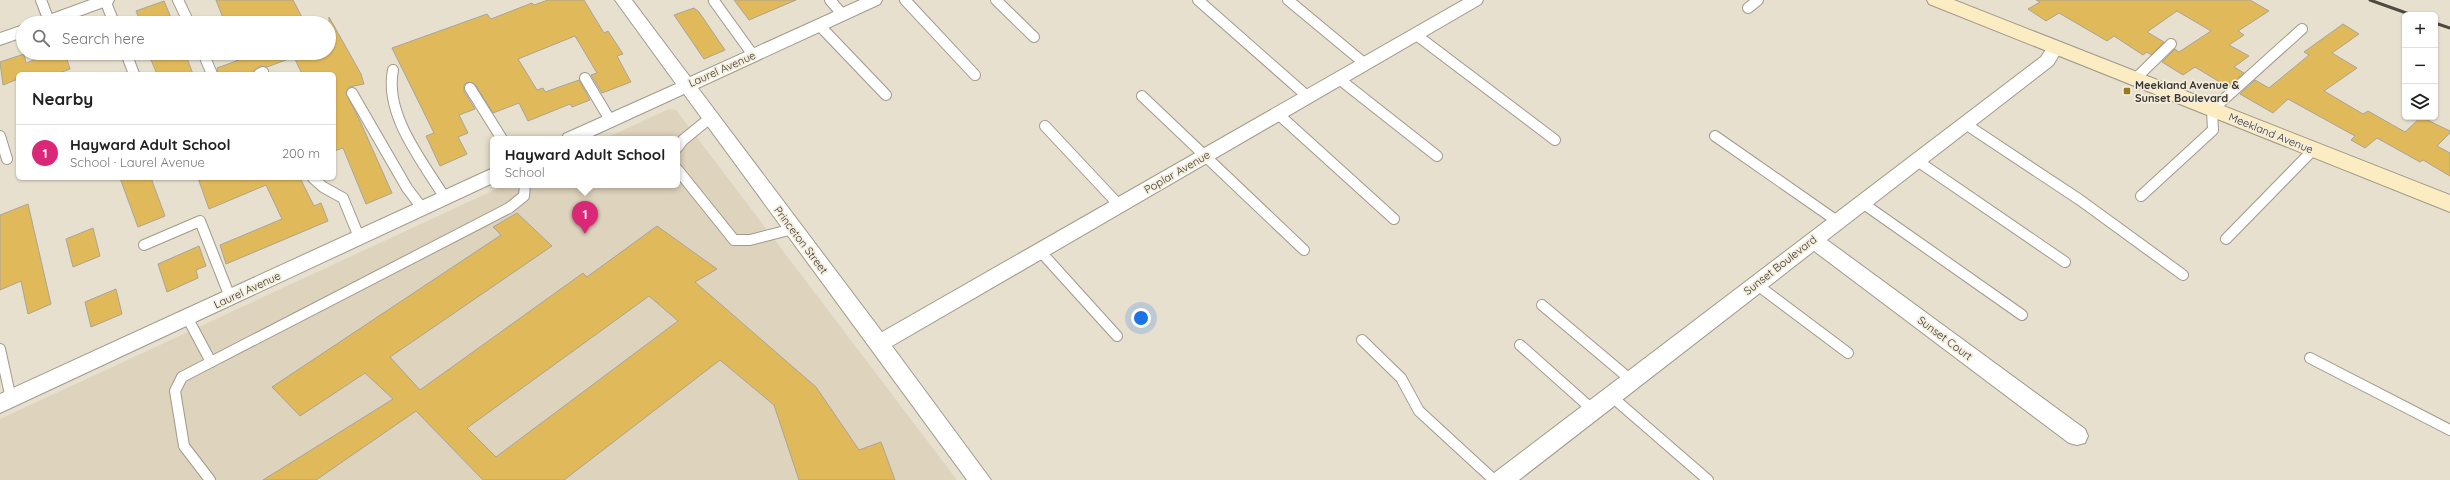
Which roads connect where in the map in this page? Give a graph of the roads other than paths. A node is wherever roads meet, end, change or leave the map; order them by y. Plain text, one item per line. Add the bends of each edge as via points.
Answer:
1 (41, 0) edge
2 (178, 0) edge
3 (623, 0) edge
4 (830, 0) edge
5 (905, 0) edge
6 (996, 0) edge
7 (1198, 0) edge
8 (1288, 0) edge
9 (1475, 0) edge
10 (1758, 0) edge
11 (1936, 0) edge
12 (100, 1) edge
13 (714, 1) edge
14 (862, 2) edge
15 (1748, 8) dead end
16 (842, 14) junction
17 (45, 16) edge
18 (61, 16) edge
19 (110, 16) edge
20 (186, 16) edge
21 (819, 26) junction
22 (2302, 29) dead end
23 (16, 33) edge
24 (1415, 34) junction
25 (1034, 37) dead end
26 (0, 39) edge
27 (2171, 44) dead end
28 (2056, 47) junction
29 (753, 55) junction
30 (129, 60) edge
31 (206, 60) edge
32 (1364, 63) junction
33 (393, 70) dead end
34 (133, 72) edge
35 (211, 72) edge
36 (975, 75) dead end
37 (585, 78) dead end
38 (1338, 78) junction
39 (2135, 79) junction
40 (686, 86) junction
41 (470, 88) dead end
42 (352, 92) dead end
43 (886, 95) dead end
44 (1142, 96) dead end
45 (1307, 96) junction
46 (2212, 110) junction
47 (1277, 113) junction
48 (710, 118) junction
49 (610, 120) junction
50 (1964, 123) junction
51 (1045, 126) dead end
52 (0, 136) edge
53 (500, 136) edge
54 (576, 136) edge
55 (1715, 136) dead end
56 (1556, 140) dead end
57 (680, 144) edge
58 (2313, 150) junction
59 (1203, 156) junction
60 (1437, 156) dead end
61 (7, 159) dead end
62 (1916, 160) junction
63 (680, 173) edge
64 (490, 176) edge
65 (315, 180) edge
66 (526, 188) edge
67 (2141, 196) dead end
68 (445, 198) junction
69 (1861, 202) junction
70 (2450, 204) edge
71 (1119, 205) junction
72 (422, 208) junction
73 (1394, 219) dead end
74 (1837, 221) junction
75 (793, 229) junction
76 (359, 237) junction
77 (2226, 239) dead end
78 (1813, 240) junction
79 (144, 245) dead end
80 (1304, 250) dead end
81 (1040, 251) junction
82 (2065, 262) dead end
83 (2183, 275) dead end
84 (1756, 284) junction
85 (230, 297) junction
86 (1542, 305) dead end
87 (2022, 315) dead end
88 (187, 317) junction
89 (1117, 336) dead end
90 (1362, 340) dead end
91 (879, 344) junction
92 (1520, 345) dead end
93 (0, 349) edge
94 (1848, 353) dead end
95 (2310, 358) dead end
96 (211, 362) junction
97 (1631, 380) junction
98 (1611, 396) junction
99 (5, 401) edge
100 (1592, 410) junction
101 (2450, 430) edge
102 (2077, 436) dead end
103 (975, 477) edge
104 (210, 480) edge
105 (1494, 480) edge
106 (1502, 480) edge
107 (1708, 480) edge

1 - 17 lane
2 - 20 lane
3 - 40 street, Princeton Street
4 - 16 lane
5 - 36 lane
6 - 25 lane
7 - 45 lane
8 - 32 lane
9 - 24 street, Poplar Avenue
10 - 15 lane
11 - 28 street, Meekland Avenue
12 - 18 street
12 - 19 lane
13 - 29 lane
14 - 16 street, Laurel Avenue
16 - 21 street, Laurel Avenue
21 - 29 street, Laurel Avenue
21 - 43 lane
22 - 46 lane
23 - 26 street
24 - 32 street, Poplar Avenue
24 - 56 lane
27 - 39 lane
28 - 39 street, Meekland Avenue
28 - 50 street, Sunset Boulevard via 2047,61
29 - 40 street, Laurel Avenue
30 - 34 lane
31 - 35 lane
32 - 38 street, Poplar Avenue
33 - 68 lane via 390,79 394,107
37 - 49 lane
38 - 45 street, Poplar Avenue
38 - 60 lane
39 - 46 street, Meekland Avenue
40 - 48 street, Princeton Street
40 - 49 street, Laurel Avenue
41 - 53 lane
42 - 72 lane via 407,188
44 - 59 lane
45 - 47 street, Poplar Avenue
46 - 58 street, Meekland Avenue
46 - 67 lane via 2213,130
47 - 59 street, Poplar Avenue
47 - 73 lane
48 - 57 lane
48 - 75 street, Princeton Street
49 - 54 street, Laurel Avenue
50 - 62 street, Sunset Boulevard
50 - 83 lane via 2080,200
51 - 71 lane
52 - 61 lane
55 - 74 lane
58 - 70 street, Meekland Avenue
58 - 77 lane
59 - 71 street, Poplar Avenue
59 - 80 lane
62 - 69 street, Sunset Boulevard
62 - 82 lane
63 - 75 lane via 734,240 750,240
64 - 68 street, Laurel Avenue
65 - 76 lane via 343,198
66 - 96 lane via 522,199 509,208
68 - 72 street, Laurel Avenue
69 - 74 street, Sunset Boulevard
69 - 87 lane
71 - 81 street, Poplar Avenue
72 - 76 street, Laurel Avenue
74 - 78 street, Sunset Boulevard
75 - 91 street, Princeton Street
76 - 85 street, Laurel Avenue
78 - 84 street, Sunset Boulevard
78 - 102 street, Sunset Court
79 - 85 lane via 200,221
81 - 89 lane
81 - 91 street, Poplar Avenue
84 - 94 lane
84 - 97 street, Sunset Boulevard
85 - 88 street, Laurel Avenue
86 - 97 lane
88 - 96 lane
88 - 99 street, Laurel Avenue
90 - 105 lane via 1402,378 1419,411
91 - 103 street, Princeton Street
92 - 100 lane
93 - 99 lane
95 - 101 lane
96 - 104 lane via 182,377 175,391 184,446
97 - 98 street, Sunset Boulevard
98 - 100 street, Sunset Boulevard
98 - 107 lane
100 - 106 street, Sunset Boulevard

